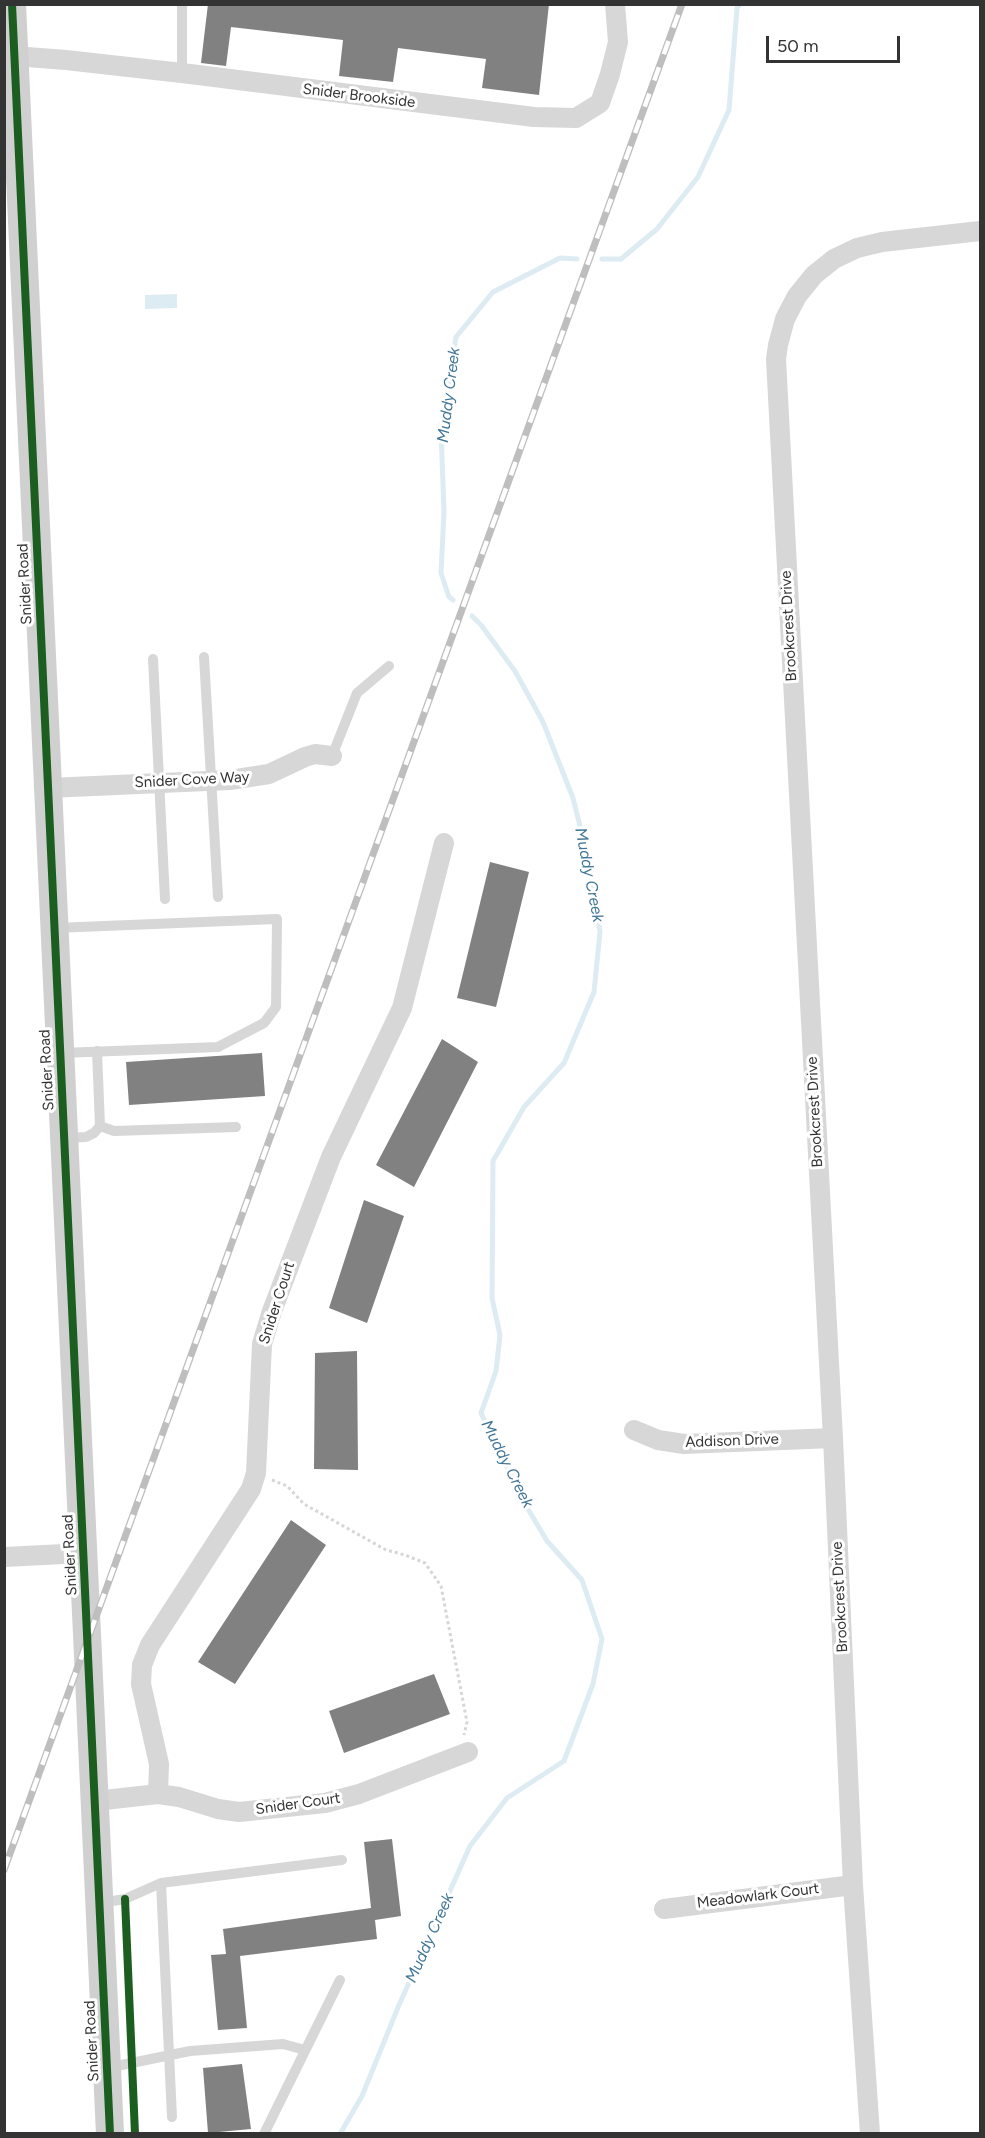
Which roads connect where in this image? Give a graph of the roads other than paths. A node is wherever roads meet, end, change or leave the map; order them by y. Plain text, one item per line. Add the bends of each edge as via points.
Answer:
1 (12, 4) edge
2 (182, 4) edge
3 (615, 4) edge
4 (14, 56) junction
5 (182, 73) junction
6 (981, 231) edge
7 (204, 657) dead end
8 (153, 659) dead end
9 (389, 666) dead end
10 (332, 756) joint
11 (213, 780) junction
12 (160, 783) junction
13 (48, 788) junction
14 (444, 843) dead end
15 (218, 897) dead end
16 (165, 899) dead end
17 (54, 928) junction
18 (97, 1051) junction
19 (60, 1053) junction
20 (100, 1126) junction
21 (236, 1127) dead end
22 (64, 1138) junction
23 (634, 1430) dead end
24 (832, 1438) junction
25 (84, 1553) junction
26 (4, 1557) edge
27 (468, 1752) road end
28 (158, 1794) junction
29 (96, 1802) junction
30 (342, 1860) dead end
31 (161, 1883) junction
32 (853, 1885) junction
33 (100, 1904) junction
34 (664, 1909) dead end
35 (340, 1980) dead end
36 (306, 2050) junction
37 (169, 2056) junction
38 (107, 2068) junction
39 (172, 2117) dead end
40 (110, 2133) edge
41 (264, 2133) edge
42 (870, 2133) edge

1 - 4 street, Snider Road
2 - 5 lane
3 - 5 street, Snider Brookside via 618,42 610,74 600,103 576,118 534,117
4 - 5 street, Snider Brookside
4 - 13 street, Snider Road
6 - 24 street, Brookcrest Drive via 882,242 834,259 797,296 785,319 776,359
7 - 11 lane
8 - 12 lane
9 - 10 lane via 357,693
10 - 11 street, Snider Cove Way via 315,754 269,774
11 - 12 street, Snider Cove Way
11 - 15 lane
12 - 13 street, Snider Cove Way
12 - 16 lane
13 - 17 street, Snider Road
14 - 28 street, Snider Court via 402,1008 331,1157 265,1333 256,1473 251,1489 150,1645 142,1665 141,1684 159,1764
17 - 18 lane via 277,919 276,1007 264,1023 218,1047
17 - 19 street, Snider Road
18 - 19 lane
18 - 20 lane
19 - 22 street, Snider Road
20 - 21 lane via 114,1131
20 - 22 lane via 86,1137
22 - 25 street, Snider Road
23 - 24 street, Addison Drive via 658,1440 684,1444
24 - 32 street, Brookcrest Drive
25 - 26 street
25 - 29 street, Snider Road
27 - 28 street, Snider Court via 325,1803 239,1812
28 - 29 street, Snider Court
29 - 33 street, Snider Road
30 - 31 lane
31 - 33 lane via 125,1899
31 - 37 lane
32 - 34 street, Meadowlark Court
32 - 42 street, Brookcrest Drive
33 - 38 street, Snider Road
35 - 36 lane
36 - 37 lane via 284,2044
36 - 41 lane
37 - 38 lane
37 - 39 lane
38 - 40 street, Snider Road

